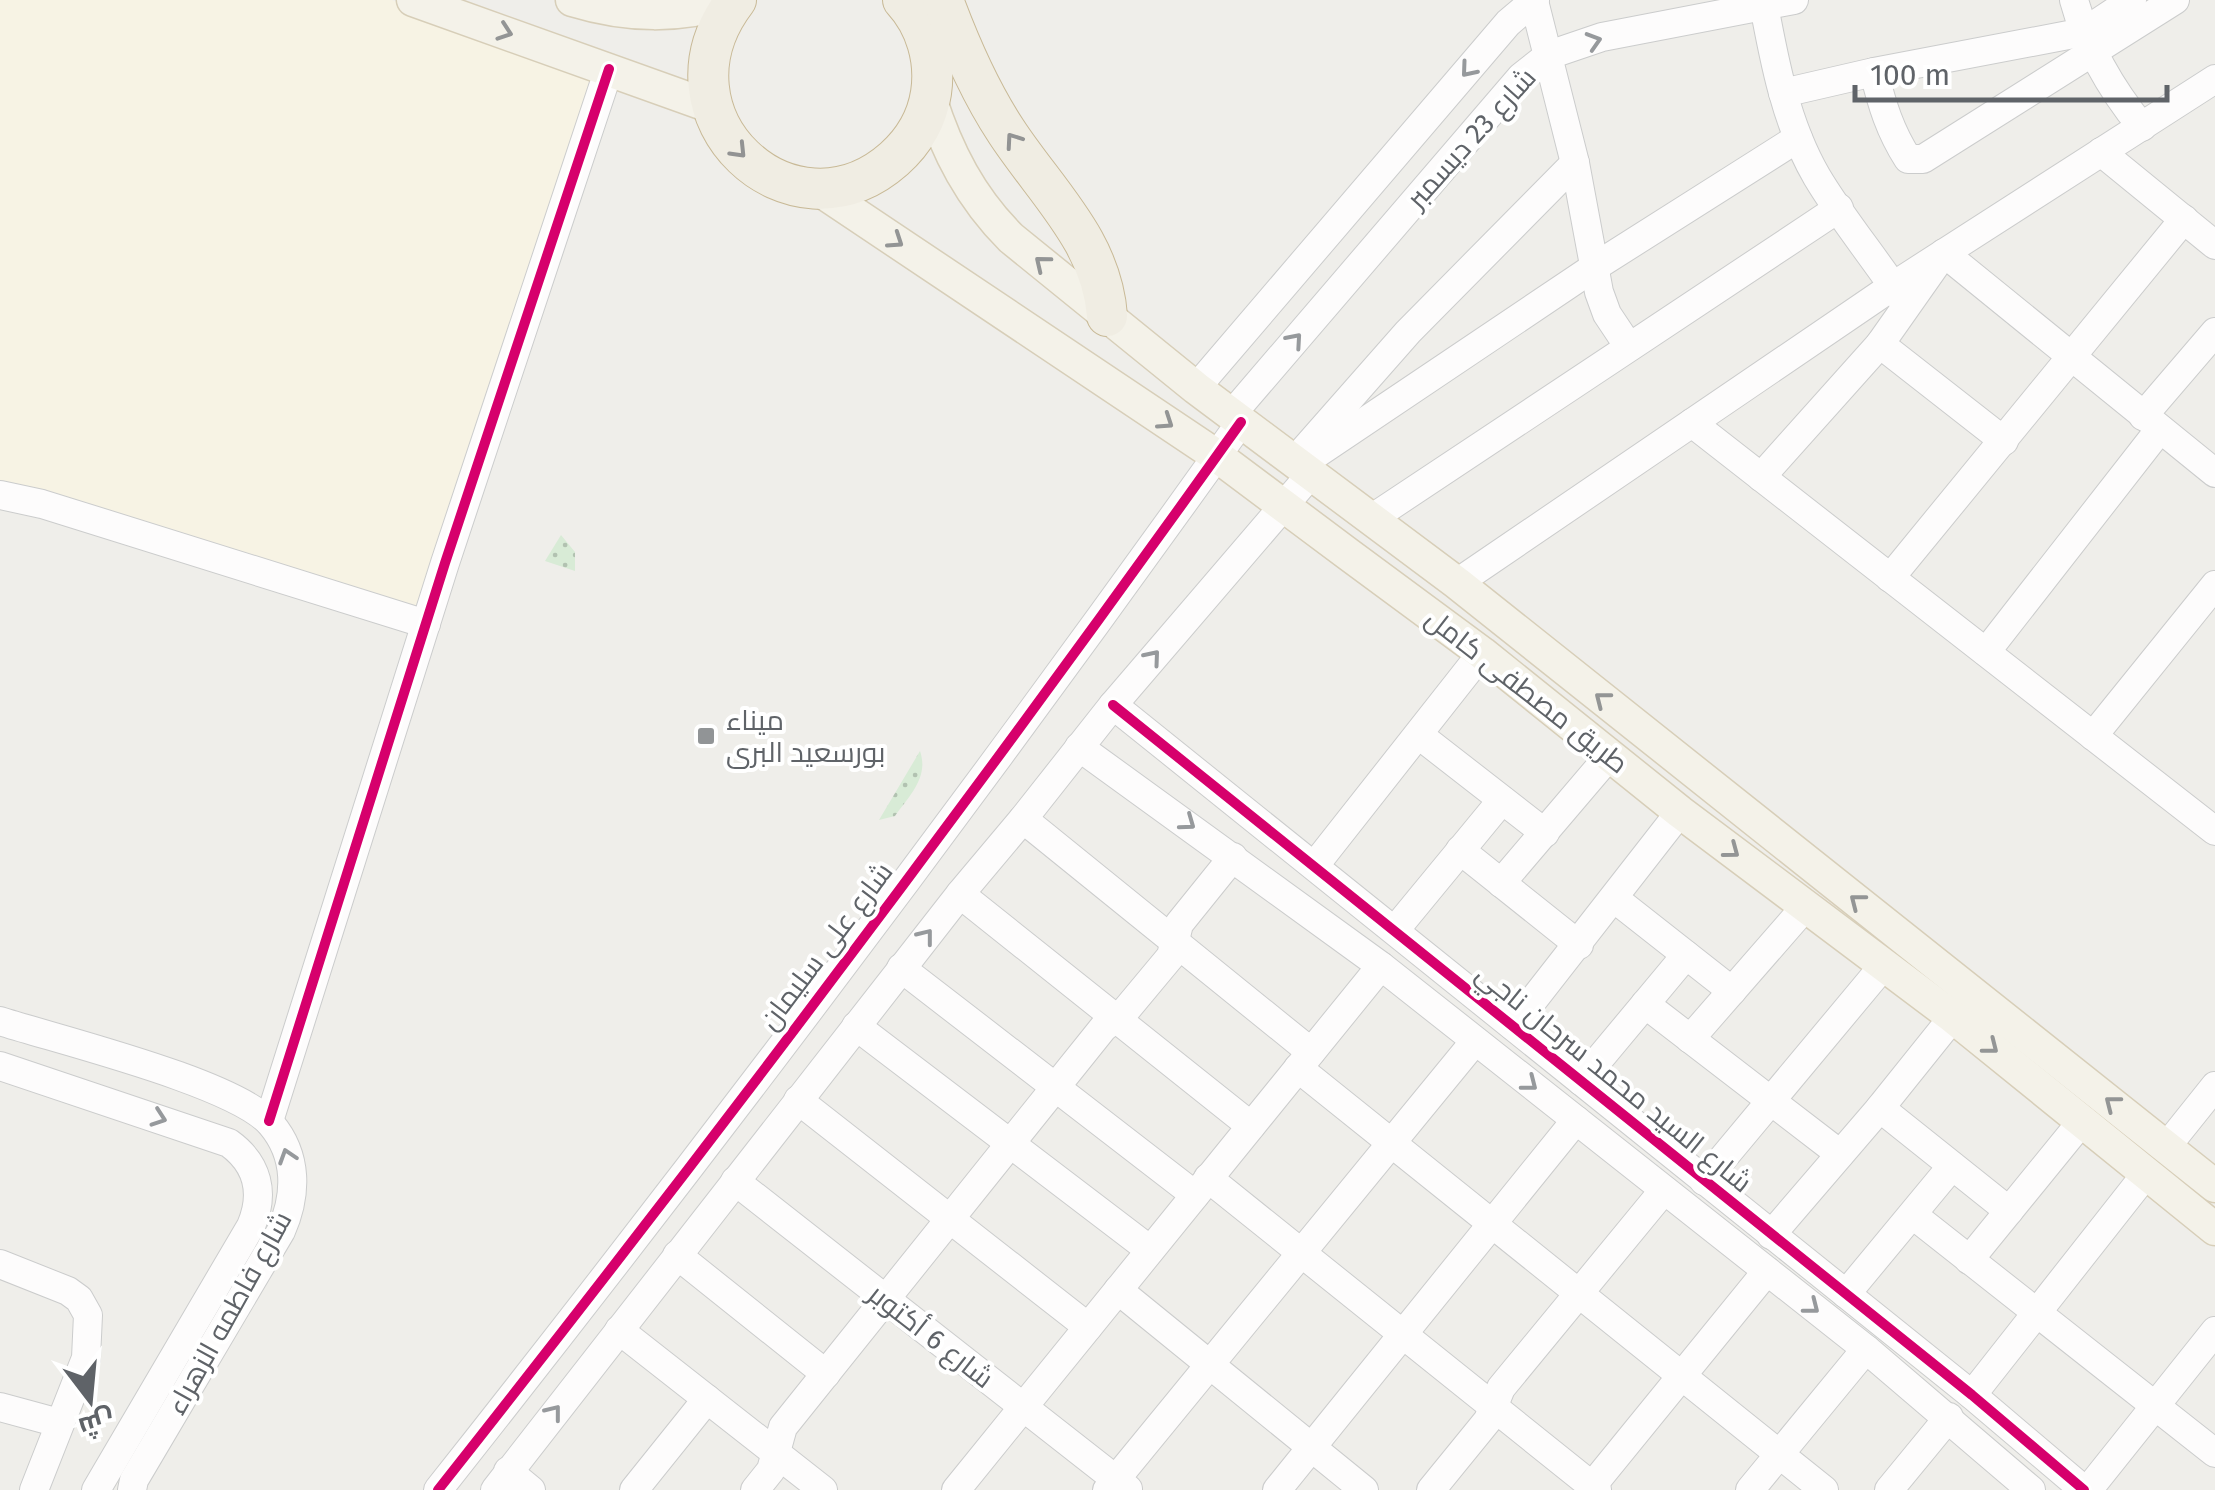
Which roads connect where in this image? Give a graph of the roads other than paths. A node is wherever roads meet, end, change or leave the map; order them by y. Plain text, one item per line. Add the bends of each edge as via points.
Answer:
1 (413, 0) edge
2 (572, 0) edge
3 (735, 0) edge
4 (903, 0) edge
5 (943, 0) edge
6 (1534, 0) edge
7 (1794, 0) edge
8 (2074, 0) edge
9 (2132, 0) edge
10 (2175, 0) edge
11 (1763, 3) edge
12 (2089, 42) junction
13 (1549, 55) junction
14 (609, 69) junction
15 (1874, 72) junction
16 (2209, 91) edge
17 (1783, 94) junction
18 (930, 98) junction
19 (712, 107) junction
20 (2142, 128) junction
21 (1798, 138) junction
22 (2101, 152) junction
23 (1575, 163) junction
24 (815, 187) junction
25 (1839, 208) junction
26 (2184, 219) junction
27 (2215, 245) edge
28 (1944, 253) junction
29 (1593, 268) junction
30 (1900, 297) junction
31 (1107, 316) junction
32 (2215, 332) edge
33 (1880, 344) junction
34 (1628, 347) junction
35 (2071, 358) junction
36 (1196, 388) junction
37 (1236, 418) junction
38 (2152, 422) junction
39 (1692, 424) junction
40 (2004, 440) junction
41 (1216, 456) junction
42 (1302, 467) junction
43 (2215, 473) edge
44 (1761, 477) junction
45 (0, 495) edge
46 (1284, 506) junction
47 (1371, 519) junction
48 (1890, 578) junction
49 (1456, 583) junction
50 (2215, 585) edge
51 (426, 624) junction
52 (1986, 652) junction
53 (1482, 653) junction
54 (1112, 705) junction
55 (1420, 735) junction
56 (2093, 736) junction
57 (1079, 747) junction
58 (1610, 754) junction
59 (1174, 758) junction
60 (1150, 796) junction
61 (1502, 800) junction
62 (1680, 812) junction
63 (1024, 819) junction
64 (2215, 831) edge
65 (1545, 833) junction
66 (1460, 850) junction
67 (1234, 857) junction
68 (1315, 865) junction
69 (1501, 883) junction
70 (960, 894) junction
71 (1615, 899) junction
72 (1806, 906) junction
73 (1394, 930) junction
74 (1174, 941) junction
75 (1579, 945) junction
76 (1686, 955) junction
77 (1884, 965) junction
78 (1381, 966) junction
79 (901, 968) junction
80 (1732, 991) junction
81 (1644, 1004) junction
82 (1953, 1017) junction
83 (1115, 1018) junction
84 (0, 1022) edge
85 (856, 1026) junction
86 (1513, 1026) junction
87 (1690, 1040) junction
88 (1475, 1041) junction
89 (1304, 1060) junction
90 (132, 1061) junction
91 (0, 1066) edge
92 (1581, 1081) junction
93 (2215, 1086) edge
94 (1055, 1087) junction
95 (798, 1100) junction
96 (1771, 1102) junction
97 (121, 1104) junction
98 (1880, 1108) junction
99 (1576, 1120) junction
100 (2083, 1120) junction
101 (269, 1121) junction
102 (1251, 1126) junction
103 (1391, 1143) junction
104 (1010, 1144) junction
105 (2166, 1146) junction
106 (1840, 1154) junction
107 (1952, 1166) junction
108 (2146, 1174) junction
109 (736, 1180) junction
110 (1704, 1180) junction
111 (1202, 1186) junction
112 (2215, 1186) edge
113 (1664, 1190) junction
114 (2009, 1211) junction
115 (1913, 1215) junction
116 (950, 1219) junction
117 (1492, 1224) junction
118 (2215, 1229) edge
119 (1770, 1235) junction
120 (1150, 1250) junction
121 (1301, 1253) junction
122 (677, 1255) junction
123 (1969, 1260) junction
124 (0, 1264) edge
125 (1767, 1271) junction
126 (602, 1282) junction
127 (1118, 1290) junction
128 (1579, 1294) junction
129 (1846, 1294) junction
130 (886, 1300) junction
131 (637, 1306) junction
132 (2038, 1314) junction
133 (1088, 1327) junction
134 (618, 1330) junction
135 (2215, 1331) edge
136 (1402, 1334) junction
137 (1866, 1349) junction
138 (1210, 1364) junction
139 (826, 1374) junction
140 (1682, 1376) junction
141 (1972, 1396) junction
142 (707, 1399) junction
143 (1494, 1406) junction
144 (2156, 1406) junction
145 (0, 1407) edge
146 (1022, 1408) junction
147 (1949, 1418) junction
148 (59, 1423) junction
149 (1311, 1446) junction
150 (777, 1453) junction
151 (2215, 1453) edge
152 (1779, 1454) junction
153 (501, 1480) edge
154 (1117, 1487) edge
155 (1595, 1488) edge
156 (34, 1490) edge
157 (96, 1490) edge
158 (132, 1490) edge
159 (438, 1490) edge
160 (531, 1490) edge
161 (634, 1490) edge
162 (755, 1490) edge
163 (824, 1490) edge
164 (956, 1490) edge
165 (1277, 1490) edge
166 (1364, 1490) edge
167 (1431, 1490) edge
168 (1750, 1490) edge
169 (1824, 1490) edge
170 (1888, 1490) edge
171 (2032, 1490) edge
172 (2086, 1490) edge

1 -> 14 main road
2 - 3 main road via 648,14
3 - 19 highway via 710,50
4 - 18 highway via 927,40
31 -> 5 highway via 1090,250 988,100
6 - 13 street
6 -> 36 street, شارع 23 ديسمبر
7 - 11 street, شارع 23 ديسمبر
8 - 12 street
9 - 12 street
10 - 12 street
13 -> 11 street, شارع 23 ديسمبر
11 - 17 street
12 - 15 street
12 - 15 street via 1916,161 1908,160 1884,116
12 - 20 street
13 - 23 street
37 -> 13 street, شارع 23 ديسمبر via 1521,77
14 - 19 main road
14 - 51 street
15 - 17 street
16 - 20 street
17 - 21 street
18 - 24 highway via 915,134 888,163 854,182
31 -> 18 main road, طريق مصطفى كامل via 988,216 955,162
19 -> 24 highway via 733,147 756,168
20 - 22 street
21 - 25 street
21 - 29 street
22 - 26 street
22 - 28 street
23 - 29 street
23 - 42 street via 1408,332
24 -> 41 main road, طريق مصطفى كامل
25 - 30 street
25 - 34 street
26 - 27 street
26 - 35 street
28 - 30 street
28 - 35 street
29 - 34 street via 1607,314
29 - 42 street
30 - 33 street
30 - 39 street
31 - 36 main road, طريق مصطفى كامل
32 - 38 street
33 - 40 street
33 - 44 street
34 - 47 street
35 - 38 street
35 - 40 street
36 - 37 main road, طريق مصطفى كامل
37 - 41 street, شارع على سليمان
37 - 42 main road, طريق مصطفى كامل
38 - 43 street
38 - 52 street
39 - 44 street
39 - 49 street
40 - 48 street
41 - 46 main road, طريق مصطفى كامل
41 - 126 street, شارع على سليمان
42 - 46 street
42 - 47 main road, طريق مصطفى كامل
44 - 48 street
45 - 51 street
46 - 53 main road, طريق مصطفى كامل
54 -> 46 street
47 - 49 main road, طريق مصطفى كامل
48 - 52 street
105 -> 49 main road, طريق مصطفى كامل
50 - 56 street
51 - 101 street
52 - 56 street
53 - 55 street
53 - 58 main road, طريق مصطفى كامل
54 - 57 street
54 - 59 street, شارع السيد محمد سرحان ناجي
55 - 61 street
55 - 68 street
56 - 64 street
57 - 60 street, شارع السيد محمد سرحان ناجي
57 - 63 street
58 - 62 main road, طريق مصطفى كامل
58 - 65 street
59 - 60 street
59 - 68 street, شارع السيد محمد سرحان ناجي
60 -> 67 street, شارع السيد محمد سرحان ناجي
61 - 65 street
61 - 66 street
62 - 71 street
62 -> 72 main road, طريق مصطفى كامل
63 - 70 street
63 - 74 street
65 - 69 street
66 - 69 street
66 - 73 street
67 - 74 street via 1179,924
67 - 78 street, شارع السيد محمد سرحان ناجي
68 - 73 street, شارع السيد محمد سرحان ناجي
69 - 75 street
79 -> 70 street
70 - 83 street
71 - 75 street
71 - 76 street
72 - 77 main road, طريق مصطفى كامل
72 - 80 street
73 - 86 street, شارع السيد محمد سرحان ناجي
74 - 83 street via 1171,956
74 - 89 street
75 - 86 street
76 - 80 street
76 - 81 street
77 - 82 main road, طريق مصطفى كامل
77 - 96 street
78 - 88 street, شارع السيد محمد سرحان ناجي
78 - 89 street
79 - 85 street
79 - 94 street
80 - 87 street
81 - 87 street
81 - 92 street
82 - 98 street
82 -> 100 main road, طريق مصطفى كامل
83 - 94 street
83 - 102 street
84 - 90 street
85 - 95 street
85 - 104 street
86 - 92 street, شارع السيد محمد سرحان ناجي
87 - 96 street
88 -> 99 street, شارع السيد محمد سرحان ناجي
88 - 103 street
89 - 102 street
89 - 103 street
90 - 97 street
90 - 101 street via 230,1096
91 - 97 street, شارع فاطمه الزهراء
92 - 110 street, شارع السيد محمد سرحان ناجي
93 - 105 street
94 - 104 street
94 - 111 street
95 - 109 street
95 - 116 street
96 - 106 street
96 - 110 street
97 -> 157 street, شارع فاطمه الزهراء via 228,1143 251,1165 259,1195 251,1226
98 - 106 street
98 - 107 street
99 - 113 street, شارع السيد محمد سرحان ناجي
99 - 117 street
100 - 108 main road, طريق مصطفى كامل
100 - 114 street
158 -> 101 street, شارع فاطمه الزهراء via 289,1214 289,1155
102 - 111 street
103 - 117 street
103 - 121 street
104 - 116 street
104 - 120 street
105 - 112 main road, طريق مصطفى كامل
106 - 119 street
107 - 114 street
107 - 115 street
108 - 118 main road, طريق مصطفى كامل
108 - 132 street
109 - 122 street
109 - 130 street, شارع 6 أكتوبر
110 - 119 street, شارع السيد محمد سرحان ناجي
111 - 120 street
111 - 121 street
113 - 125 street, شارع السيد محمد سرحان ناجي
113 - 128 street
114 - 123 street
115 - 123 street
115 - 129 street
116 - 130 street
116 - 133 street
117 - 128 street
117 - 136 street
119 - 129 street, شارع السيد محمد سرحان ناجي
120 - 127 street
121 - 136 street
121 - 138 street
122 - 131 street
122 - 139 street
123 - 132 street
124 - 148 street via 68,1292 88,1315 86,1358
125 -> 137 street, شارع السيد محمد سرحان ناجي
125 - 140 street
126 - 131 street
126 - 159 street, شارع على سليمان
127 - 133 street
127 - 138 street
128 - 140 street
128 - 143 street via 1501,1388
129 - 141 street, شارع السيد محمد سرحان ناجي
130 - 139 street
130 - 146 street, شارع 6 أكتوبر
131 - 134 street
132 - 141 street
132 - 144 street
133 - 146 street
134 - 142 street
153 -> 134 street
135 - 144 street
136 - 143 street
136 - 149 street
137 - 147 street, شارع السيد محمد سرحان ناجي
137 - 152 street
138 - 149 street
138 - 154 street
139 - 150 street via 783,1427
140 - 152 street
140 - 155 street
141 - 172 street, شارع السيد محمد سرحان ناجي
142 - 150 street
142 - 161 street
143 - 155 street
143 - 167 street
144 - 151 street
144 - 172 street
145 - 148 street
146 - 154 street, شارع 6 أكتوبر
146 - 164 street
147 - 170 street
147 - 171 street, شارع السيد محمد سرحان ناجي
148 - 156 street
149 - 165 street
149 - 166 street
150 - 162 street
150 - 163 street
152 - 168 street
152 - 169 street
153 - 160 street

